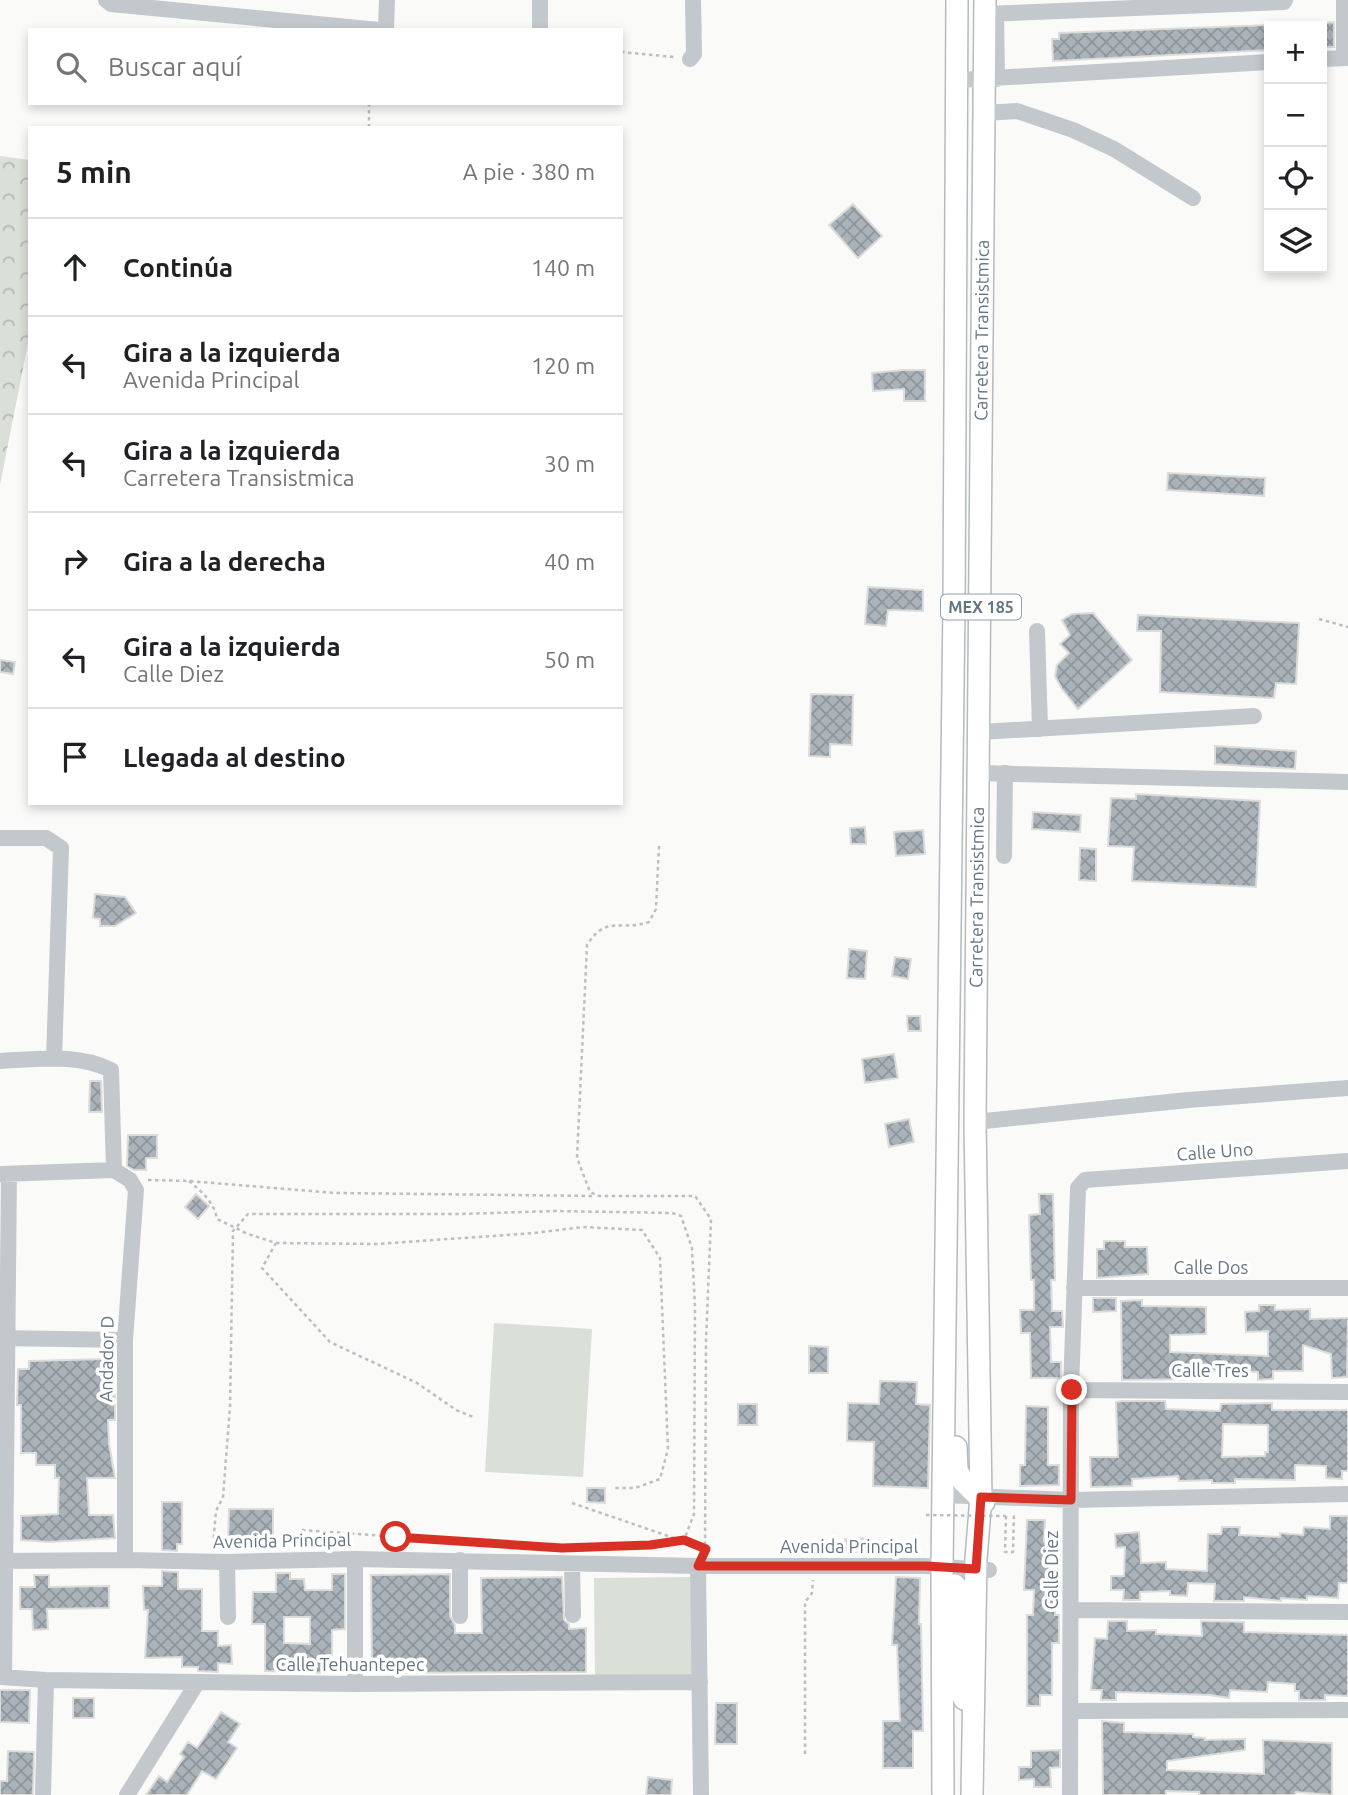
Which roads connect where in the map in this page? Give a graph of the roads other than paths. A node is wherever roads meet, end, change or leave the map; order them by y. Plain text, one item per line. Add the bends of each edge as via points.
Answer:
1 (106, 0) edge
2 (387, 0) edge
3 (540, 0) edge
4 (693, 0) edge
5 (957, 0) edge
6 (968, 0) edge
7 (1285, 0) edge
8 (1344, 0) edge
9 (1193, 3) edge
10 (1101, 4) edge
11 (245, 8) edge
12 (989, 9) edge
13 (367, 28) edge
14 (386, 28) edge
15 (540, 28) edge
16 (1346, 58) edge
17 (690, 59) road end
18 (1327, 59) edge
19 (1264, 62) edge
20 (958, 80) junction
21 (991, 80) junction
22 (984, 113) junction
23 (1194, 198) dead end
24 (1037, 631) dead end
25 (1254, 716) dead end
26 (1040, 729) junction
27 (980, 732) junction
28 (978, 772) junction
29 (1005, 773) junction
30 (1348, 782) edge
31 (0, 838) edge
32 (1004, 856) dead end
33 (54, 1059) junction
34 (0, 1061) edge
35 (1348, 1088) edge
36 (975, 1122) junction
37 (1348, 1161) edge
38 (114, 1170) junction
39 (5, 1174) edge
40 (1084, 1181) joint
41 (1074, 1287) junction
42 (1348, 1288) edge
43 (4, 1338) edge
44 (125, 1340) junction
45 (946, 1340) junction
46 (1072, 1390) junction
47 (1348, 1392) edge
48 (1348, 1494) edge
49 (943, 1496) junction
50 (981, 1497) junction
51 (1071, 1500) junction
52 (355, 1559) junction
53 (125, 1560) junction
54 (460, 1560) junction
55 (2, 1561) edge
56 (220, 1562) junction
57 (572, 1564) junction
58 (698, 1566) junction
59 (942, 1567) junction
60 (983, 1570) junction
61 (1071, 1610) junction
62 (1348, 1612) edge
63 (573, 1615) dead end
64 (460, 1616) dead end
65 (228, 1617) dead end
66 (2, 1677) edge
67 (46, 1680) junction
68 (701, 1682) junction
69 (197, 1683) junction
70 (355, 1684) junction
71 (1071, 1710) junction
72 (1348, 1710) edge
73 (974, 1724) junction
74 (43, 1795) edge
75 (127, 1795) edge
76 (701, 1795) edge
77 (943, 1795) edge
78 (972, 1795) edge
79 (1070, 1795) edge

1 - 11 street via 111,4
2 - 14 street
3 - 15 street
4 - 17 street via 694,54
5 - 20 main road, Carretera Transistmica / MEX 185
6 - 21 main road via 968,35
7 - 9 street
8 - 16 street
9 - 10 street
10 - 12 street
11 - 13 street
12 - 21 main road, Carretera Transistmica / MEX 185
16 - 18 street
19 - 21 street
20 - 21 street
20 - 45 main road, Carretera Transistmica / MEX 185
21 - 22 main road, Carretera Transistmica / MEX 185
22 - 23 street via 1017,111 1073,130 1114,149
22 - 27 main road, Carretera Transistmica / MEX 185
24 - 26 street
25 - 26 street
26 - 27 street
27 - 28 main road, Carretera Transistmica / MEX 185
28 - 29 street
28 - 36 main road, Carretera Transistmica / MEX 185
29 - 30 street
29 - 32 street
31 - 33 street via 46,838 61,848
33 - 34 street
33 - 38 street via 97,1062 111,1070
35 - 36 street
36 - 50 main road, Carretera Transistmica / MEX 185
37 - 40 street, Calle Uno
38 - 39 street
38 - 44 street, Andador D via 130,1180 136,1191
39 - 43 street
40 - 41 street, Calle Diez via 1077,1188
41 - 42 street, Calle Dos
41 - 46 street, Calle Diez
43 - 44 street
43 - 55 street
44 - 53 street, Andador D
45 - 49 main road, Carretera Transistmica / MEX 185
45 - 50 main road via 953,1359 957,1470
46 - 47 street, Calle Tres
46 - 51 street, Calle Diez
48 - 51 street
49 - 50 street
49 - 59 main road, Carretera Transistmica / MEX 185
50 - 51 street
50 - 60 main road via 990,1514
51 - 61 street, Calle Diez
52 - 54 street, Avenida Principal
52 - 56 street, Avenida Principal
52 - 70 street
53 - 55 street, Avenida Principal
53 - 56 street, Avenida Principal
54 - 57 street, Avenida Principal
54 - 64 street
55 - 66 street
56 - 65 street
57 - 58 street, Avenida Principal
57 - 63 street
58 - 59 street, Avenida Principal
58 - 68 street
59 - 60 street, Avenida Principal
59 - 73 main road via 955,1581 961,1690
59 - 77 main road, Carretera Transistmica / MEX 185
60 - 73 main road via 987,1693
61 - 62 street
61 - 71 street, Calle Diez
66 - 67 street, Calle Tehuantepec
67 - 69 street, Calle Tehuantepec
67 - 74 street
68 - 70 street, Calle Tehuantepec
68 - 76 street
69 - 70 street, Calle Tehuantepec
69 - 75 street
71 - 72 street
71 - 79 street, Calle Diez
73 - 78 main road

